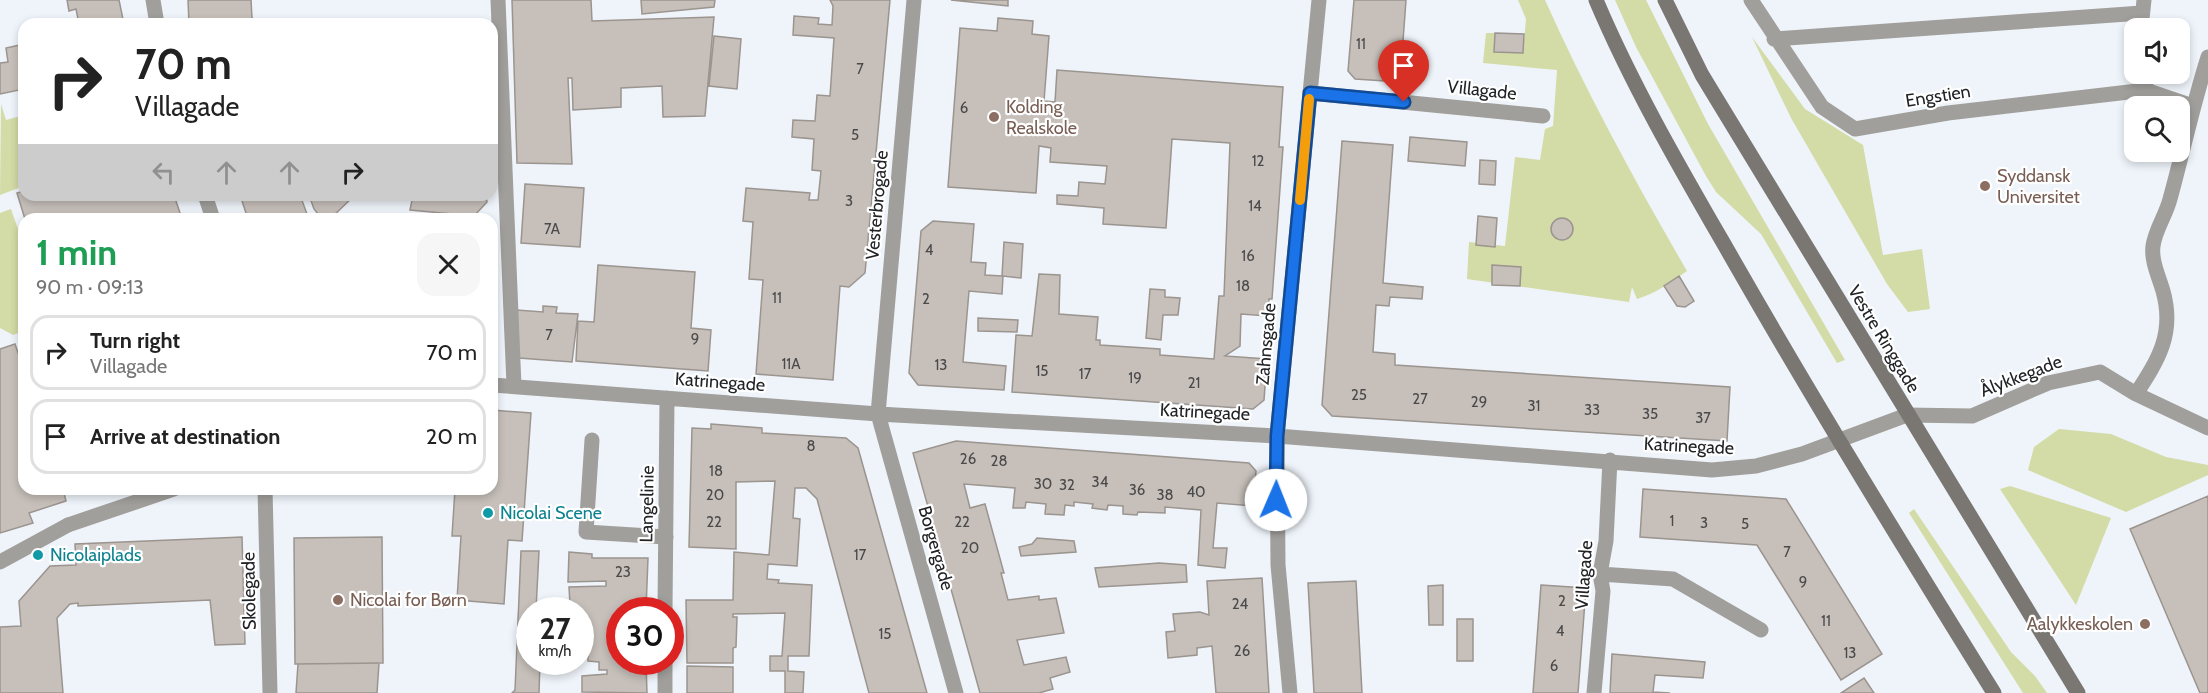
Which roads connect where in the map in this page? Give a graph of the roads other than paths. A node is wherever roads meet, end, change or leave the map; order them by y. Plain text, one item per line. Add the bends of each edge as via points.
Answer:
1 (153, 0) edge
2 (498, 0) edge
3 (914, 0) edge
4 (1318, 0) edge
5 (1596, 0) edge
6 (1665, 0) edge
7 (1751, 0) edge
8 (2142, 14) edge
9 (156, 18) edge
10 (1774, 39) junction
11 (2208, 57) edge
12 (2146, 84) edge
13 (2146, 90) junction
14 (1310, 93) junction
15 (2193, 106) junction
16 (1543, 116) dead end
17 (498, 385) edge
18 (514, 386) junction
19 (2136, 394) junction
20 (667, 398) junction
21 (878, 414) junction
22 (1907, 415) junction
23 (2208, 428) edge
24 (1277, 436) junction
25 (592, 441) dead end
26 (1838, 441) junction
27 (1610, 460) junction
28 (156, 495) edge
29 (265, 495) edge
30 (666, 537) junction
31 (0, 562) edge
32 (1600, 574) junction
33 (665, 597) edge
34 (1761, 630) dead end
35 (665, 675) edge
36 (270, 693) edge
37 (665, 693) edge
38 (956, 693) edge
39 (1290, 693) edge
40 (1594, 693) edge
41 (1994, 693) edge
42 (2078, 693) edge

1 - 9 street
2 - 18 street
3 - 21 street, Vesterbrogade
4 - 14 street, Zahnsgade
5 - 26 main road via 1617,51
6 - 22 main road, Vestre Ringgade via 1702,75
7 - 10 street, Engstien
8 - 10 street
10 - 13 street, Engstien via 1822,107 1855,129 1948,113
11 - 15 street
12 - 13 street
13 - 15 street, Engstien
14 - 16 street, Villagade
14 - 24 street, Zahnsgade
15 - 19 street via 2169,202 2152,250 2163,294 2164,340 2160,356
17 - 18 street, Katrinegade
18 - 20 street, Katrinegade
19 - 22 street, Ålykkegade via 2100,372 2048,383 1972,416
19 - 23 street, Ålykkegade
20 - 21 street, Katrinegade
20 - 30 street, Langelinie
21 - 24 street, Katrinegade
21 - 38 street, Borgergade
22 - 26 street, Katrinegade
22 - 42 main road, Vestre Ringgade
24 - 27 street, Katrinegade
24 - 39 street, Zahnsgade via 1278,566
25 - 30 street via 586,532
26 - 27 street, Katrinegade via 1756,466 1728,470
26 - 41 main road
27 - 32 street, Villagade via 1606,541
28 - 31 street via 68,525
29 - 36 street, Skolegade
30 - 33 street, Langelinie
32 - 34 street via 1673,579
32 - 40 street, Villagade via 1603,591
35 - 37 street

